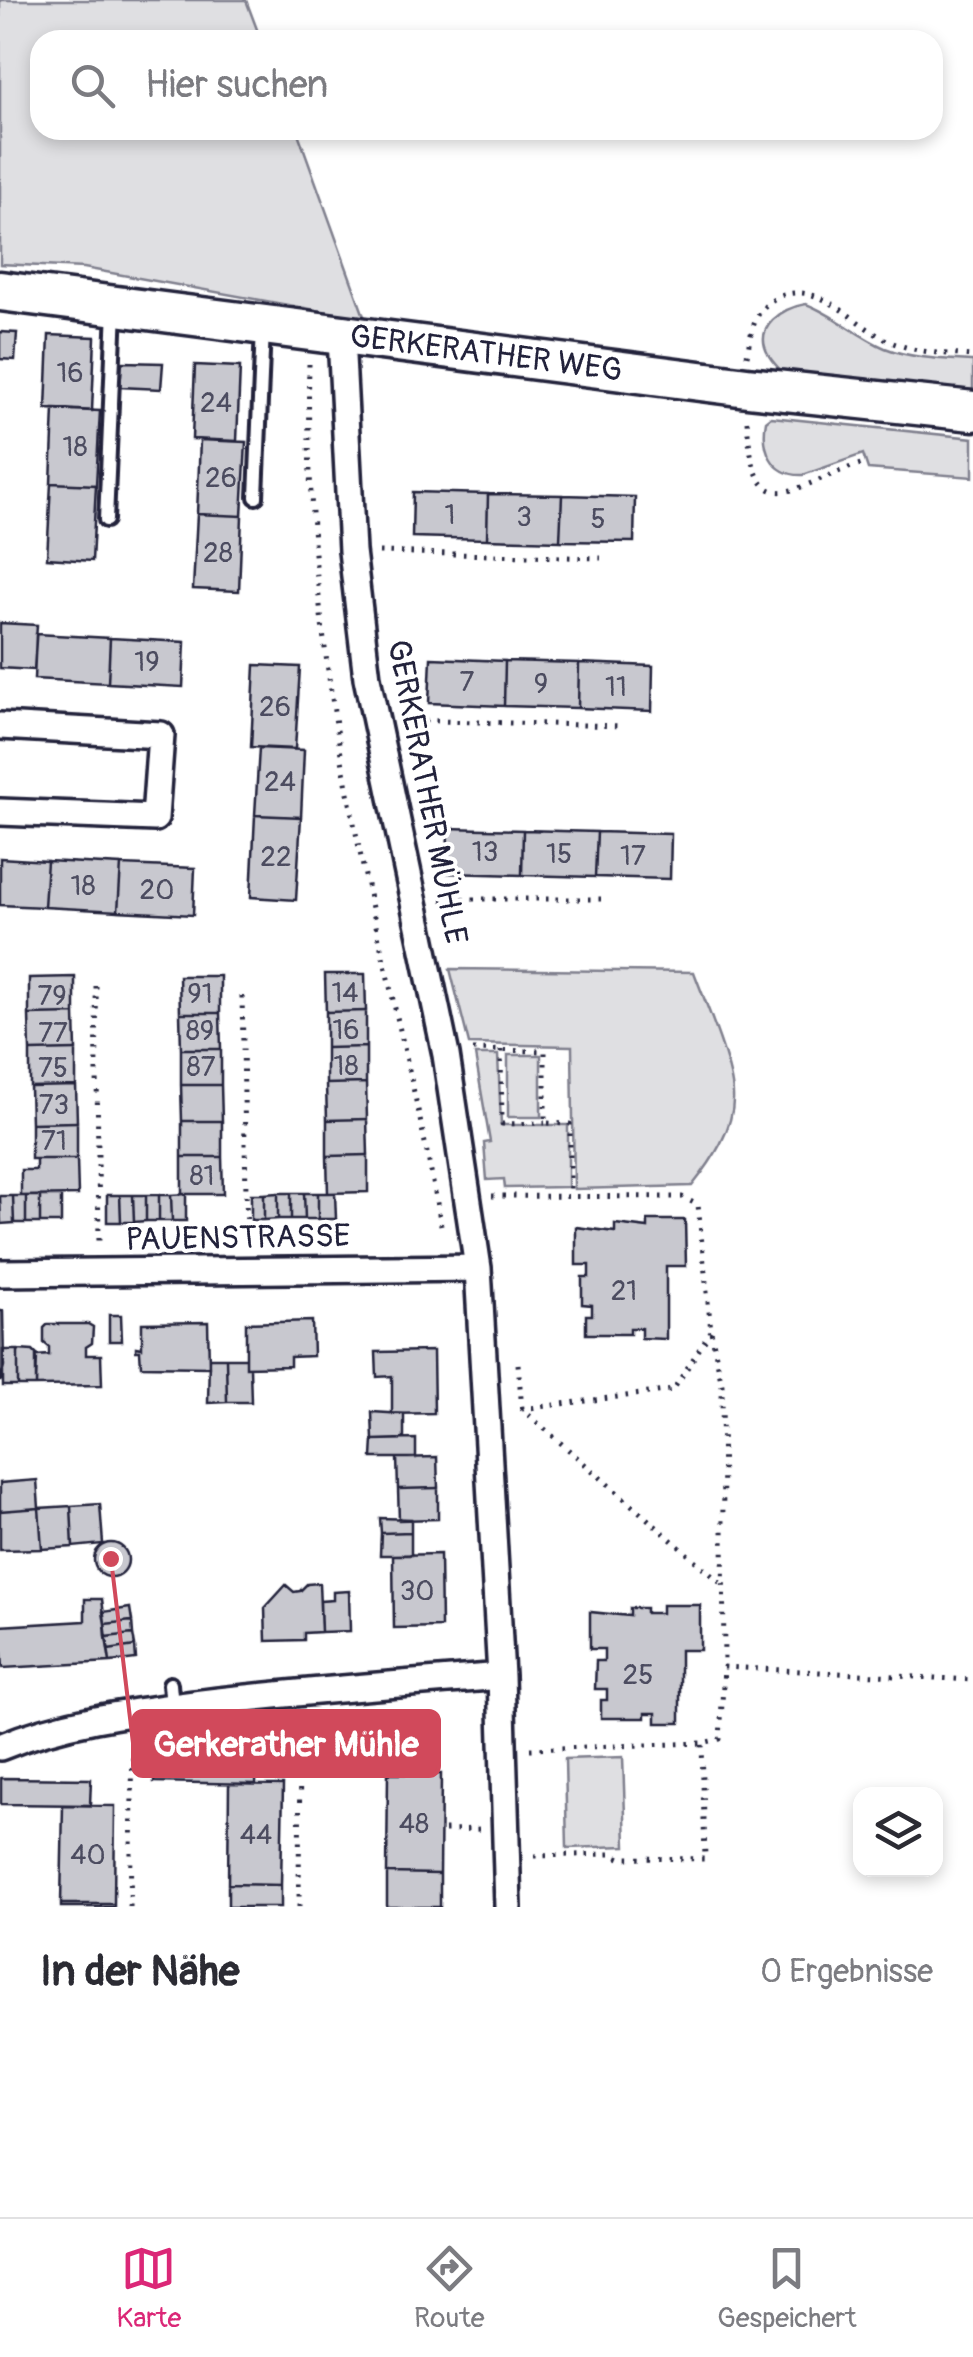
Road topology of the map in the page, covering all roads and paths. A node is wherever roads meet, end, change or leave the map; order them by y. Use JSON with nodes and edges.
{"nodes":[{"id":1,"x":0,"y":291,"type":"edge"},
{"id":2,"x":115,"y":306,"type":"junction"},
{"id":3,"x":264,"y":326,"type":"junction"},
{"id":4,"x":326,"y":334,"type":"junction"},
{"id":5,"x":973,"y":356,"type":"edge"},
{"id":6,"x":747,"y":388,"type":"junction"},
{"id":7,"x":973,"y":411,"type":"edge"},
{"id":8,"x":861,"y":464,"type":"dead end"},
{"id":9,"x":256,"y":497,"type":"dead end"},
{"id":10,"x":106,"y":520,"type":"dead end"},
{"id":11,"x":352,"y":552,"type":"junction"},
{"id":12,"x":601,"y":558,"type":"dead end"},
{"id":13,"x":374,"y":719,"type":"junction"},
{"id":14,"x":0,"y":726,"type":"edge"},
{"id":15,"x":621,"y":726,"type":"dead end"},
{"id":16,"x":0,"y":812,"type":"edge"},
{"id":17,"x":414,"y":898,"type":"junction"},
{"id":18,"x":603,"y":900,"type":"dead end"},
{"id":19,"x":96,"y":986,"type":"dead end"},
{"id":20,"x":242,"y":996,"type":"dead end"},
{"id":21,"x":445,"y":1050,"type":"junction"},
{"id":22,"x":500,"y":1050,"type":"junction"},
{"id":23,"x":545,"y":1124,"type":"junction"},
{"id":24,"x":468,"y":1196,"type":"junction"},
{"id":25,"x":570,"y":1196,"type":"junction"},
{"id":26,"x":444,"y":1268,"type":"junction"},
{"id":27,"x":478,"y":1268,"type":"junction"},
{"id":28,"x":248,"y":1270,"type":"junction"},
{"id":29,"x":100,"y":1272,"type":"junction"},
{"id":30,"x":0,"y":1274,"type":"edge"},
{"id":31,"x":711,"y":1331,"type":"junction"},
{"id":32,"x":518,"y":1364,"type":"dead end"},
{"id":33,"x":522,"y":1410,"type":"junction"},
{"id":34,"x":724,"y":1586,"type":"junction"},
{"id":35,"x":724,"y":1667,"type":"junction"},
{"id":36,"x":500,"y":1676,"type":"junction"},
{"id":37,"x":973,"y":1680,"type":"edge"},
{"id":38,"x":301,"y":1691,"type":"junction"},
{"id":39,"x":133,"y":1712,"type":"junction"},
{"id":40,"x":702,"y":1744,"type":"junction"},
{"id":41,"x":0,"y":1746,"type":"edge"},
{"id":42,"x":503,"y":1750,"type":"junction"},
{"id":43,"x":506,"y":1828,"type":"junction"},
{"id":44,"x":445,"y":1830,"type":"dead end"},
{"id":45,"x":507,"y":1856,"type":"junction"},
{"id":46,"x":130,"y":1907,"type":"edge"},
{"id":47,"x":299,"y":1907,"type":"edge"},
{"id":48,"x":508,"y":1907,"type":"edge"}],
"edges":[{"from":1,"to":2,"type":"street","name":"GERKERATHER WEG"},
{"from":2,"to":3,"type":"street","name":"GERKERATHER WEG"},
{"from":2,"to":10,"type":"lane"},
{"from":3,"to":4,"type":"street","name":"GERKERATHER WEG"},
{"from":3,"to":9,"type":"lane"},
{"from":4,"to":6,"type":"street","name":"GERKERATHER WEG"},
{"from":4,"to":11,"type":"street","name":"GERKERATHER MÜHLE"},
{"from":4,"to":26,"type":"path"},
{"from":5,"to":6,"type":"path"},
{"from":6,"to":7,"type":"street","name":"GERKERATHER WEG"},
{"from":6,"to":8,"type":"path"},
{"from":11,"to":12,"type":"path"},
{"from":11,"to":13,"type":"street","name":"GERKERATHER MÜHLE"},
{"from":13,"to":15,"type":"path"},
{"from":13,"to":17,"type":"street","name":"GERKERATHER MÜHLE"},
{"from":14,"to":16,"type":"street"},
{"from":17,"to":18,"type":"path"},
{"from":17,"to":21,"type":"street","name":"GERKERATHER MÜHLE"},
{"from":19,"to":29,"type":"path"},
{"from":20,"to":28,"type":"path"},
{"from":21,"to":22,"type":"path"},
{"from":21,"to":24,"type":"street","name":"GERKERATHER MÜHLE"},
{"from":22,"to":23,"type":"path"},
{"from":22,"to":23,"type":"path"},
{"from":23,"to":25,"type":"path"},
{"from":24,"to":25,"type":"path"},
{"from":24,"to":27,"type":"street","name":"GERKERATHER MÜHLE"},
{"from":25,"to":31,"type":"path"},
{"from":26,"to":27,"type":"street","name":"PAUENSTRASSE"},
{"from":26,"to":28,"type":"street","name":"PAUENSTRASSE"},
{"from":27,"to":36,"type":"street","name":"GERKERATHER MÜHLE"},
{"from":28,"to":29,"type":"street","name":"PAUENSTRASSE"},
{"from":29,"to":30,"type":"street","name":"PAUENSTRASSE"},
{"from":31,"to":33,"type":"path"},
{"from":31,"to":34,"type":"path"},
{"from":32,"to":33,"type":"path"},
{"from":33,"to":34,"type":"path"},
{"from":34,"to":35,"type":"path"},
{"from":35,"to":37,"type":"path"},
{"from":35,"to":40,"type":"path"},
{"from":36,"to":38,"type":"street"},
{"from":36,"to":42,"type":"street","name":"GERKERATHER MÜHLE"},
{"from":38,"to":39,"type":"street"},
{"from":38,"to":47,"type":"path"},
{"from":39,"to":41,"type":"street"},
{"from":39,"to":46,"type":"path"},
{"from":40,"to":42,"type":"path"},
{"from":40,"to":45,"type":"path"},
{"from":42,"to":43,"type":"street","name":"GERKERATHER MÜHLE"},
{"from":43,"to":44,"type":"path"},
{"from":43,"to":45,"type":"street","name":"GERKERATHER MÜHLE"},
{"from":45,"to":48,"type":"street","name":"GERKERATHER MÜHLE"}]}
